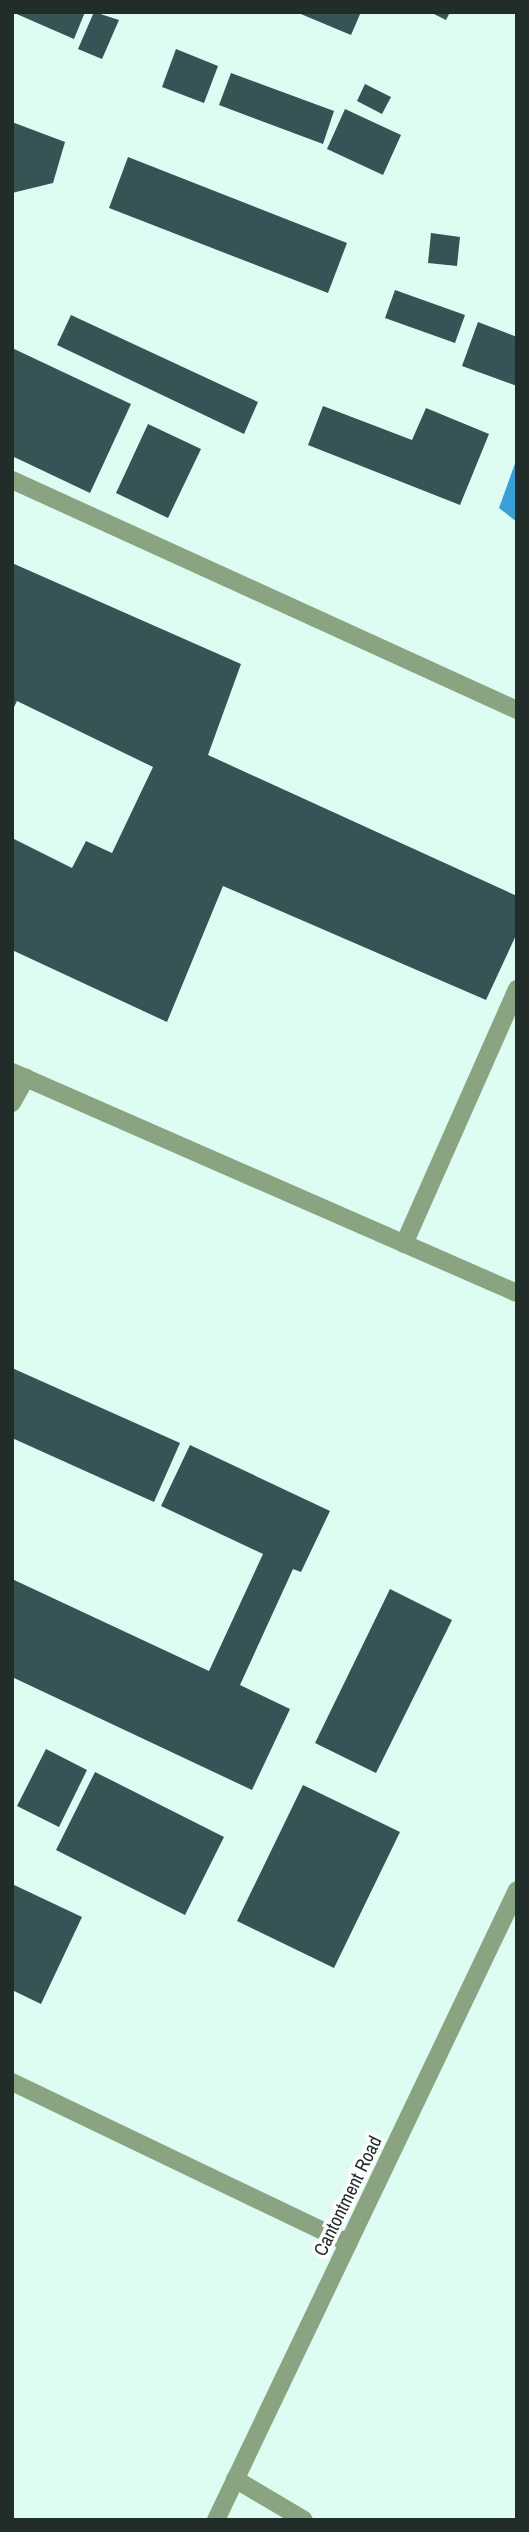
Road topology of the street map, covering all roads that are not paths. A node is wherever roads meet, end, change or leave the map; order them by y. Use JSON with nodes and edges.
{"nodes":[{"id":1,"x":12,"y":480,"type":"edge"},
{"id":2,"x":517,"y":710,"type":"edge"},
{"id":3,"x":517,"y":989,"type":"edge"},
{"id":4,"x":19,"y":1075,"type":"edge"},
{"id":5,"x":12,"y":1103,"type":"edge"},
{"id":6,"x":404,"y":1244,"type":"junction"},
{"id":7,"x":517,"y":1293,"type":"edge"},
{"id":8,"x":517,"y":1890,"type":"edge"},
{"id":9,"x":12,"y":2082,"type":"edge"},
{"id":10,"x":348,"y":2243,"type":"junction"},
{"id":11,"x":235,"y":2479,"type":"junction"},
{"id":12,"x":216,"y":2520,"type":"edge"},
{"id":13,"x":304,"y":2520,"type":"edge"}],
"edges":[{"from":1,"to":2,"type":"street"},
{"from":3,"to":6,"type":"street"},
{"from":4,"to":5,"type":"street"},
{"from":4,"to":6,"type":"street"},
{"from":6,"to":7,"type":"street"},
{"from":8,"to":10,"type":"street","name":"Cantontment Road"},
{"from":9,"to":10,"type":"street"},
{"from":10,"to":11,"type":"street","name":"Cantontment Road"},
{"from":11,"to":12,"type":"street","name":"Cantontment Road"},
{"from":11,"to":13,"type":"street"}]}
